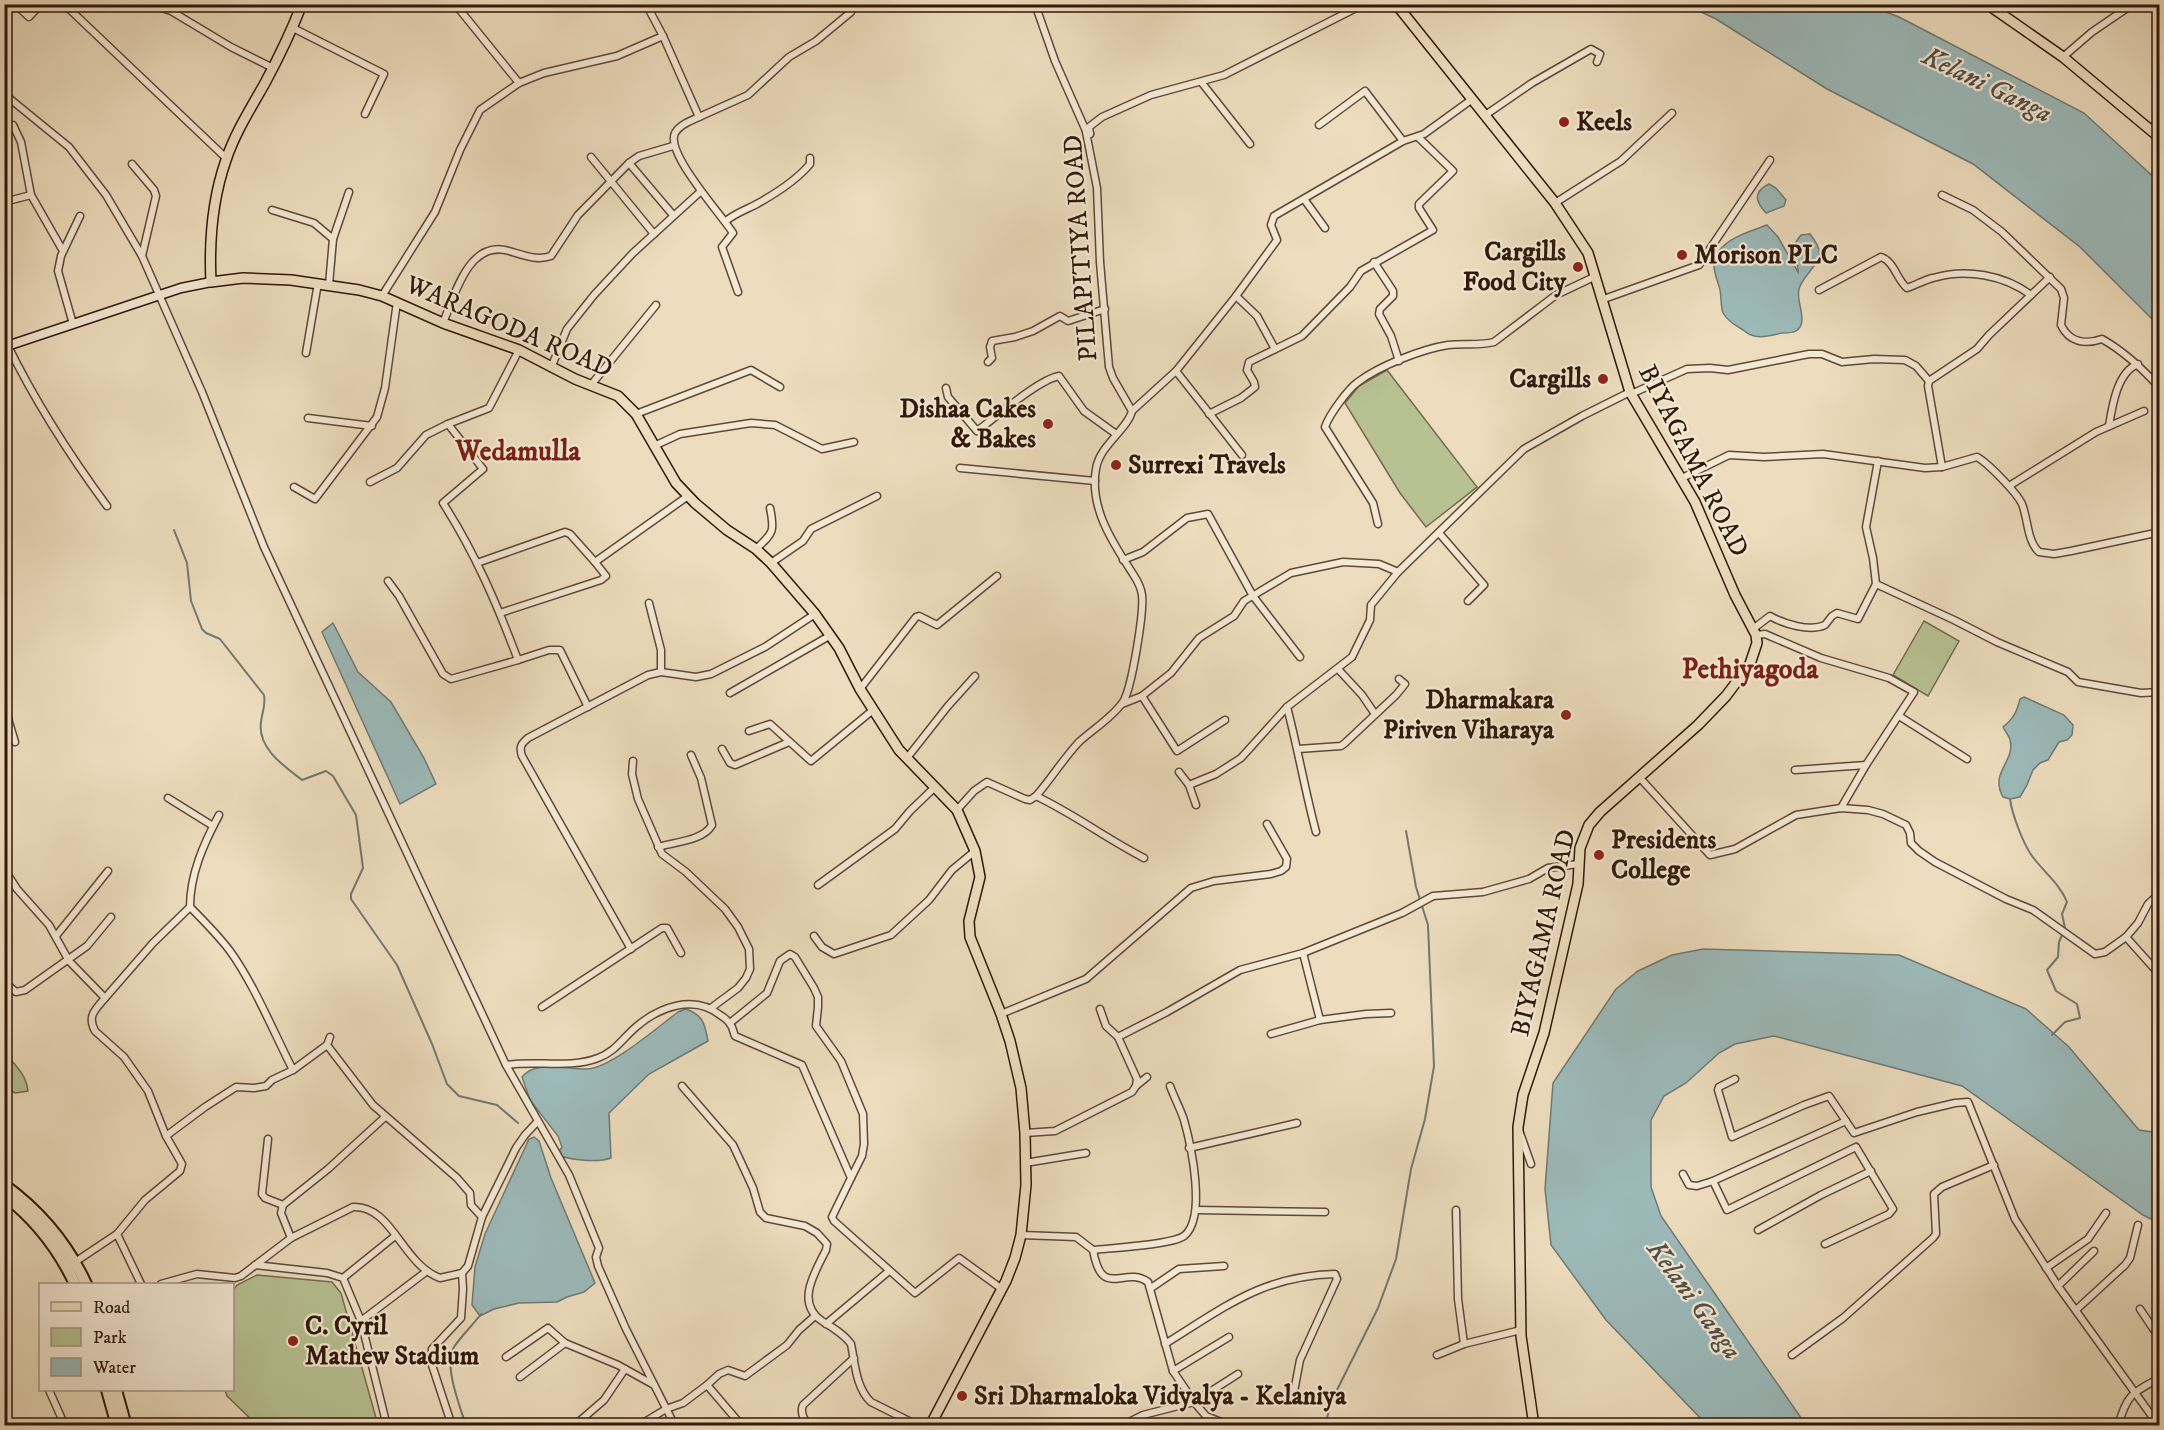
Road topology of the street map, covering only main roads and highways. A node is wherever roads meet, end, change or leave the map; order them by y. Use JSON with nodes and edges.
{"nodes":[{"id":1,"x":302,"y":4,"type":"edge"},
{"id":2,"x":1396,"y":4,"type":"edge"},
{"id":3,"x":1987,"y":4,"type":"edge"},
{"id":4,"x":2160,"y":138,"type":"edge"},
{"id":5,"x":4,"y":1185,"type":"edge"},
{"id":6,"x":4,"y":1195,"type":"edge"},
{"id":7,"x":71,"y":1265,"type":"junction"},
{"id":8,"x":75,"y":1283,"type":"edge"},
{"id":9,"x":85,"y":1283,"type":"edge"},
{"id":10,"x":108,"y":1391,"type":"edge"},
{"id":11,"x":117,"y":1391,"type":"edge"},
{"id":12,"x":117,"y":1425,"type":"edge"},
{"id":13,"x":126,"y":1425,"type":"edge"},
{"id":14,"x":930,"y":1425,"type":"edge"},
{"id":15,"x":1534,"y":1425,"type":"edge"}],
"edges":[{"from":1,"to":14,"type":"main road","name":"WARAGODA ROAD"},
{"from":2,"to":15,"type":"main road","name":"BIYAGAMA ROAD"},
{"from":3,"to":4,"type":"main road"},
{"from":5,"to":7,"type":"highway"},
{"from":6,"to":7,"type":"highway"},
{"from":7,"to":8,"type":"highway"},
{"from":7,"to":9,"type":"highway"},
{"from":10,"to":12,"type":"highway"},
{"from":11,"to":13,"type":"highway"}]}
